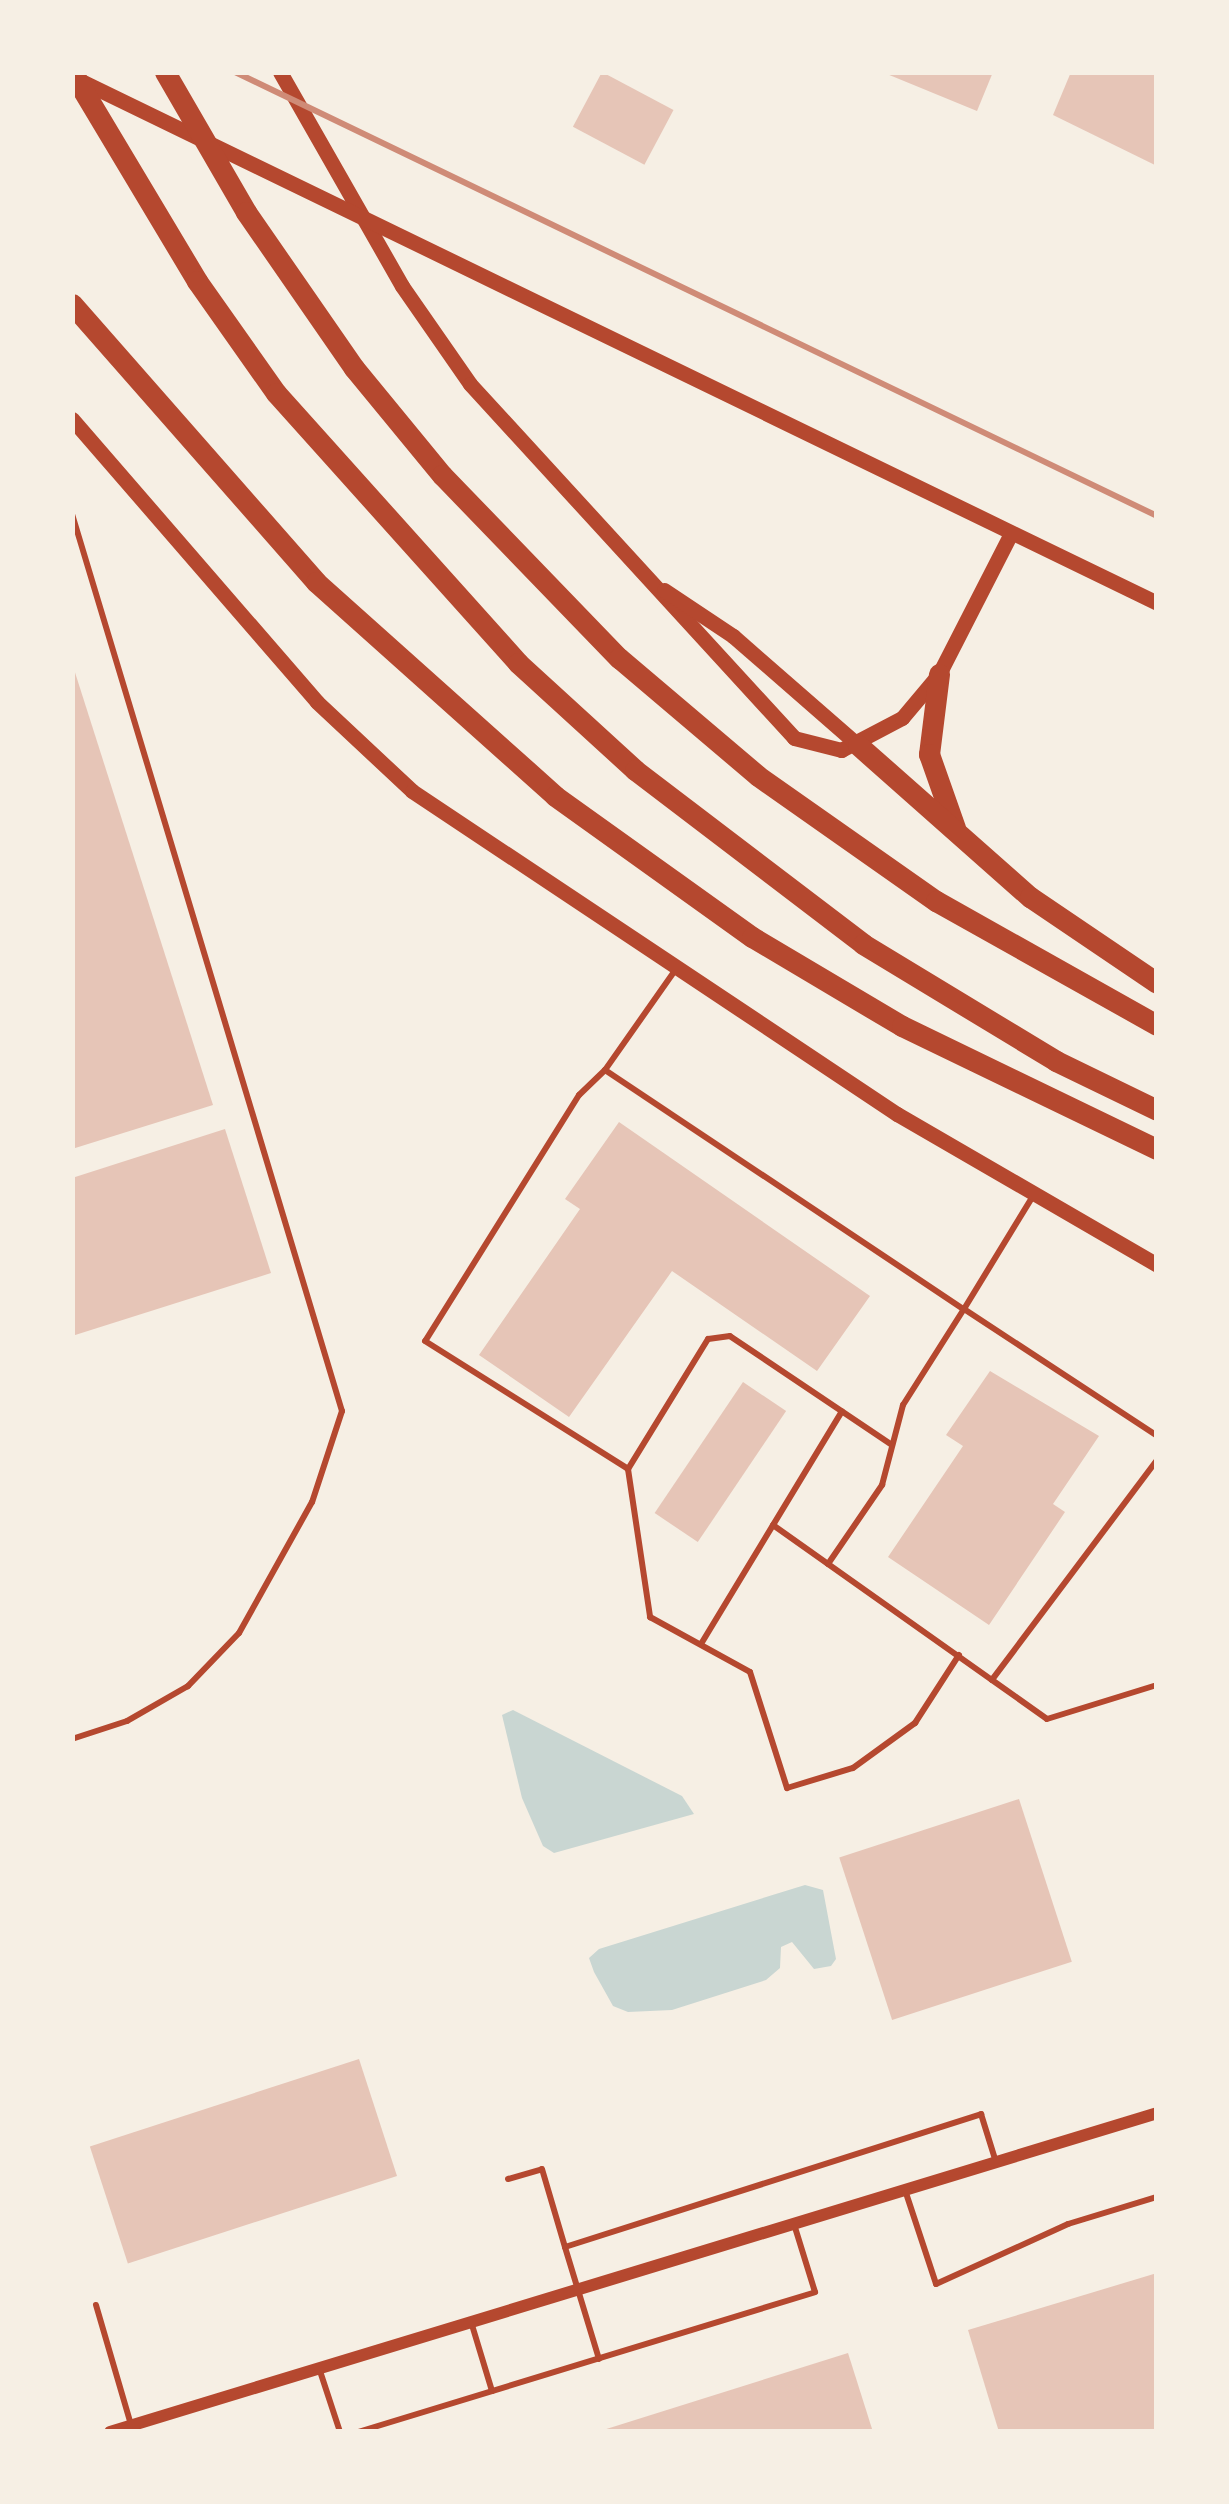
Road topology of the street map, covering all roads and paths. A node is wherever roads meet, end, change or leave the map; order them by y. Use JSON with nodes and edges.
{"nodes":[{"id":1,"x":165,"y":72,"type":"edge"},
{"id":2,"x":280,"y":72,"type":"edge"},
{"id":3,"x":72,"y":74,"type":"edge"},
{"id":4,"x":72,"y":304,"type":"edge"},
{"id":5,"x":72,"y":419,"type":"edge"},
{"id":6,"x":72,"y":514,"type":"edge"},
{"id":7,"x":1011,"y":533,"type":"junction"},
{"id":8,"x":660,"y":588,"type":"junction"},
{"id":9,"x":1157,"y":603,"type":"edge"},
{"id":10,"x":939,"y":674,"type":"junction"},
{"id":11,"x":858,"y":745,"type":"junction"},
{"id":12,"x":961,"y":839,"type":"junction"},
{"id":13,"x":676,"y":969,"type":"junction"},
{"id":14,"x":1157,"y":983,"type":"edge"},
{"id":15,"x":1157,"y":1024,"type":"edge"},
{"id":16,"x":605,"y":1070,"type":"junction"},
{"id":17,"x":1157,"y":1110,"type":"edge"},
{"id":18,"x":1157,"y":1149,"type":"edge"},
{"id":19,"x":1034,"y":1193,"type":"junction"},
{"id":20,"x":1157,"y":1265,"type":"edge"},
{"id":21,"x":964,"y":1310,"type":"junction"},
{"id":22,"x":842,"y":1411,"type":"junction"},
{"id":23,"x":1157,"y":1436,"type":"edge"},
{"id":24,"x":892,"y":1445,"type":"junction"},
{"id":25,"x":1157,"y":1460,"type":"edge"},
{"id":26,"x":628,"y":1469,"type":"junction"},
{"id":27,"x":773,"y":1526,"type":"junction"},
{"id":28,"x":828,"y":1564,"type":"junction"},
{"id":29,"x":700,"y":1645,"type":"junction"},
{"id":30,"x":959,"y":1655,"type":"junction"},
{"id":31,"x":992,"y":1679,"type":"junction"},
{"id":32,"x":1157,"y":1685,"type":"edge"},
{"id":33,"x":72,"y":1739,"type":"edge"},
{"id":34,"x":1156,"y":2117,"type":"edge"},
{"id":35,"x":995,"y":2162,"type":"junction"},
{"id":36,"x":508,"y":2179,"type":"dead end"},
{"id":37,"x":905,"y":2190,"type":"junction"},
{"id":38,"x":1157,"y":2197,"type":"edge"},
{"id":39,"x":794,"y":2224,"type":"junction"},
{"id":40,"x":566,"y":2247,"type":"junction"},
{"id":41,"x":579,"y":2289,"type":"junction"},
{"id":42,"x":96,"y":2305,"type":"dead end"},
{"id":43,"x":471,"y":2322,"type":"junction"},
{"id":44,"x":599,"y":2359,"type":"junction"},
{"id":45,"x":319,"y":2368,"type":"junction"},
{"id":46,"x":492,"y":2391,"type":"junction"},
{"id":47,"x":131,"y":2426,"type":"junction"},
{"id":48,"x":110,"y":2432,"type":"edge"},
{"id":49,"x":340,"y":2432,"type":"edge"},
{"id":50,"x":358,"y":2432,"type":"edge"}],
"edges":[{"from":1,"to":15,"type":"highway"},
{"from":2,"to":8,"type":"street"},
{"from":3,"to":7,"type":"street"},
{"from":3,"to":17,"type":"highway"},
{"from":4,"to":18,"type":"highway"},
{"from":5,"to":13,"type":"street"},
{"from":6,"to":33,"type":"lane"},
{"from":7,"to":9,"type":"street"},
{"from":7,"to":10,"type":"street"},
{"from":8,"to":11,"type":"street"},
{"from":8,"to":11,"type":"street"},
{"from":10,"to":11,"type":"street"},
{"from":10,"to":12,"type":"highway"},
{"from":11,"to":12,"type":"highway"},
{"from":12,"to":14,"type":"highway"},
{"from":13,"to":16,"type":"lane"},
{"from":13,"to":19,"type":"street"},
{"from":16,"to":21,"type":"lane"},
{"from":16,"to":26,"type":"lane"},
{"from":19,"to":20,"type":"street"},
{"from":19,"to":21,"type":"lane"},
{"from":21,"to":23,"type":"lane"},
{"from":21,"to":24,"type":"lane"},
{"from":22,"to":24,"type":"lane"},
{"from":22,"to":26,"type":"lane"},
{"from":22,"to":27,"type":"lane"},
{"from":24,"to":28,"type":"lane"},
{"from":25,"to":31,"type":"lane"},
{"from":26,"to":29,"type":"lane"},
{"from":27,"to":28,"type":"lane"},
{"from":27,"to":29,"type":"lane"},
{"from":28,"to":30,"type":"lane"},
{"from":29,"to":30,"type":"lane"},
{"from":30,"to":31,"type":"lane"},
{"from":31,"to":32,"type":"lane"},
{"from":34,"to":35,"type":"street"},
{"from":35,"to":37,"type":"street"},
{"from":35,"to":40,"type":"lane"},
{"from":36,"to":40,"type":"lane"},
{"from":37,"to":38,"type":"lane"},
{"from":37,"to":39,"type":"street"},
{"from":39,"to":41,"type":"street"},
{"from":39,"to":44,"type":"lane"},
{"from":40,"to":41,"type":"lane"},
{"from":41,"to":43,"type":"street"},
{"from":41,"to":44,"type":"lane"},
{"from":42,"to":47,"type":"lane"},
{"from":43,"to":45,"type":"street"},
{"from":43,"to":46,"type":"lane"},
{"from":44,"to":46,"type":"lane"},
{"from":45,"to":47,"type":"street"},
{"from":45,"to":49,"type":"lane"},
{"from":46,"to":50,"type":"lane"},
{"from":47,"to":48,"type":"street"}]}
